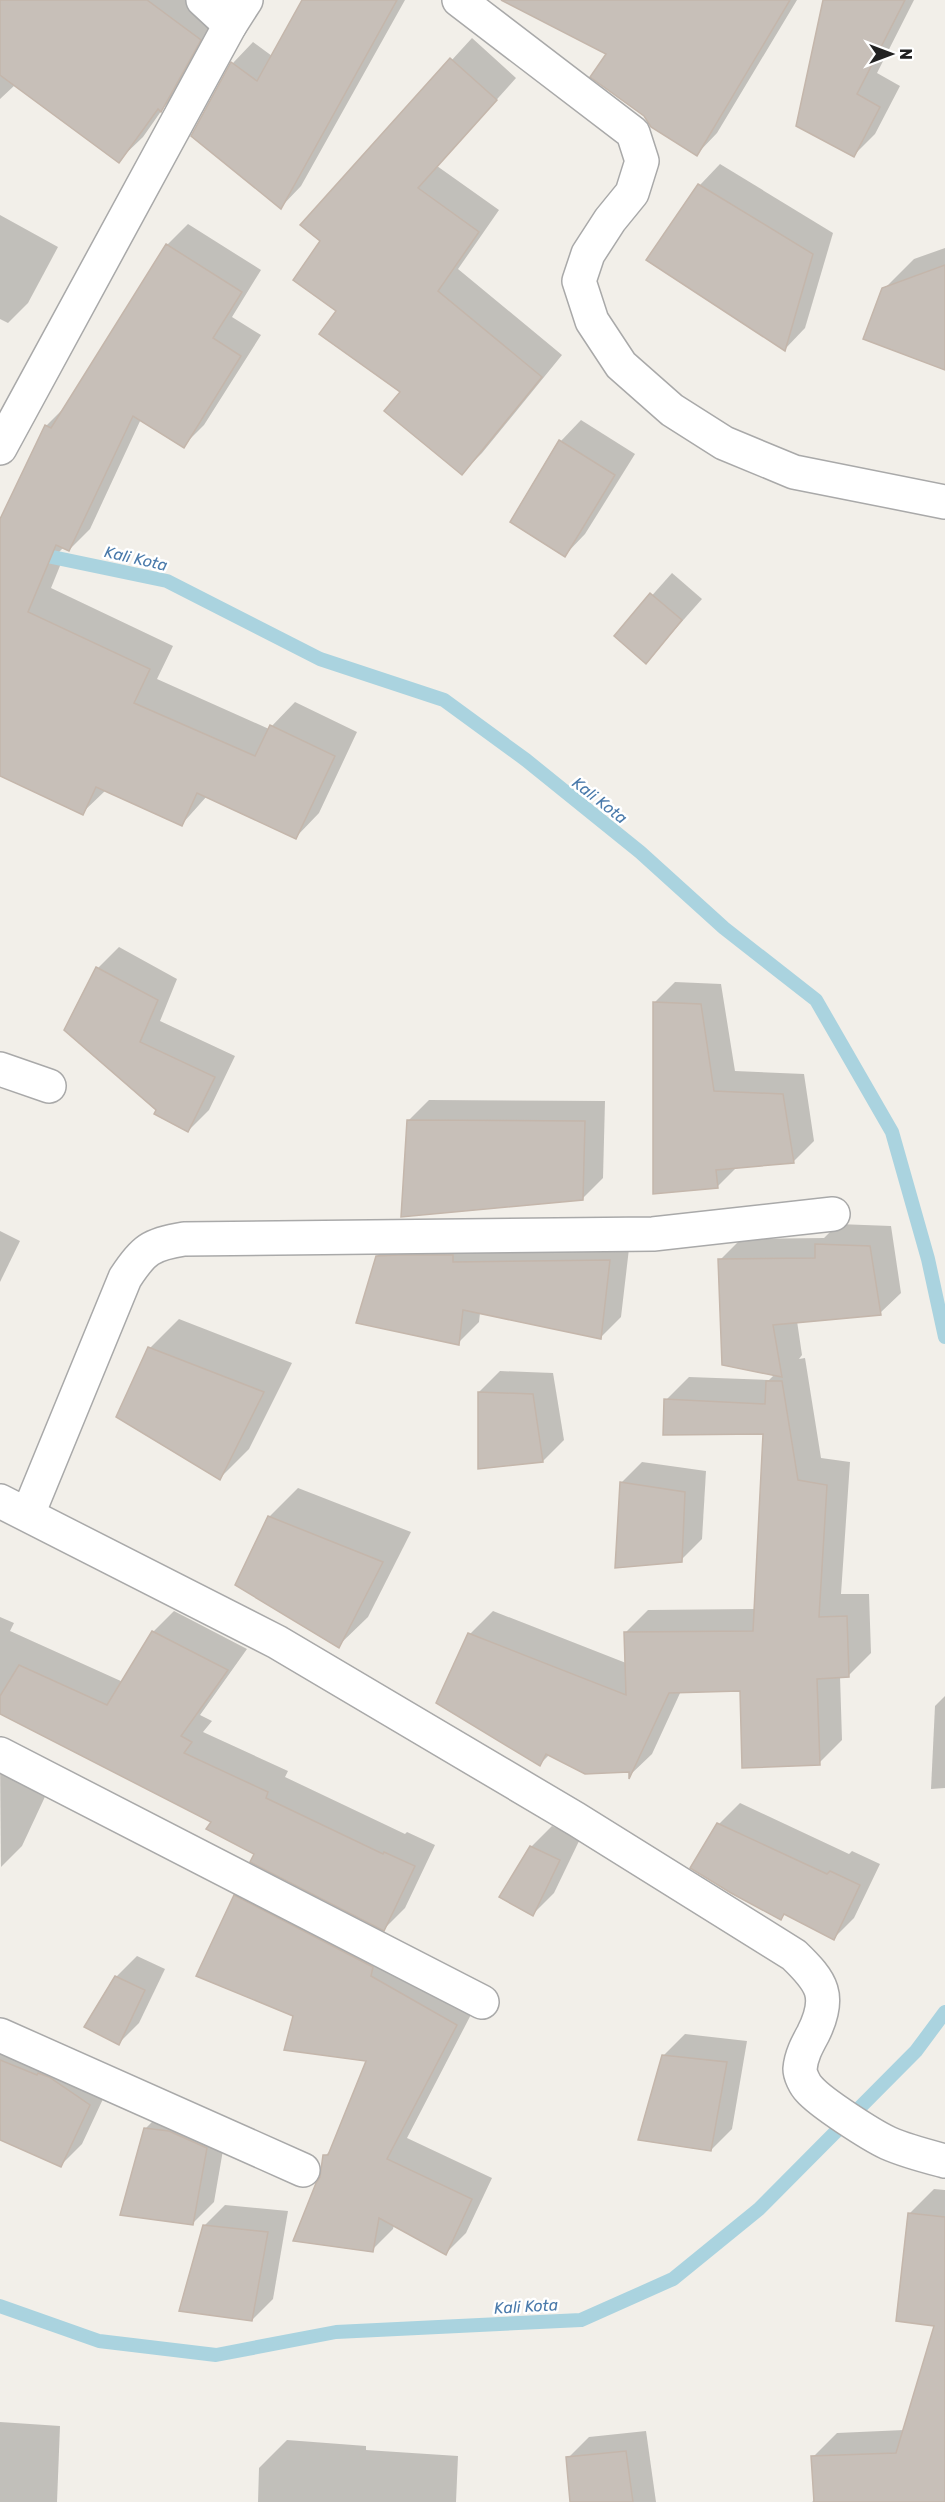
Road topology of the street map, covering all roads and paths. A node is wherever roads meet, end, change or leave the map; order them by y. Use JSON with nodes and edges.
{"nodes":[{"id":1,"x":203,"y":0,"type":"edge"},
{"id":2,"x":459,"y":0,"type":"edge"},
{"id":3,"x":238,"y":12,"type":"edge"},
{"id":4,"x":0,"y":448,"type":"edge"},
{"id":5,"x":945,"y":502,"type":"edge"},
{"id":6,"x":0,"y":1069,"type":"edge"},
{"id":7,"x":49,"y":1086,"type":"dead end"},
{"id":8,"x":833,"y":1214,"type":"dead end"},
{"id":9,"x":14,"y":1508,"type":"edge"},
{"id":10,"x":0,"y":1754,"type":"edge"},
{"id":11,"x":482,"y":2002,"type":"dead end"},
{"id":12,"x":0,"y":2035,"type":"edge"},
{"id":13,"x":945,"y":2161,"type":"edge"},
{"id":14,"x":303,"y":2170,"type":"dead end"}],
"edges":[{"from":1,"to":3,"type":"street"},
{"from":2,"to":5,"type":"street"},
{"from":3,"to":4,"type":"street"},
{"from":6,"to":7,"type":"street"},
{"from":8,"to":9,"type":"street"},
{"from":9,"to":13,"type":"street"},
{"from":10,"to":11,"type":"street"},
{"from":12,"to":14,"type":"street"}]}
